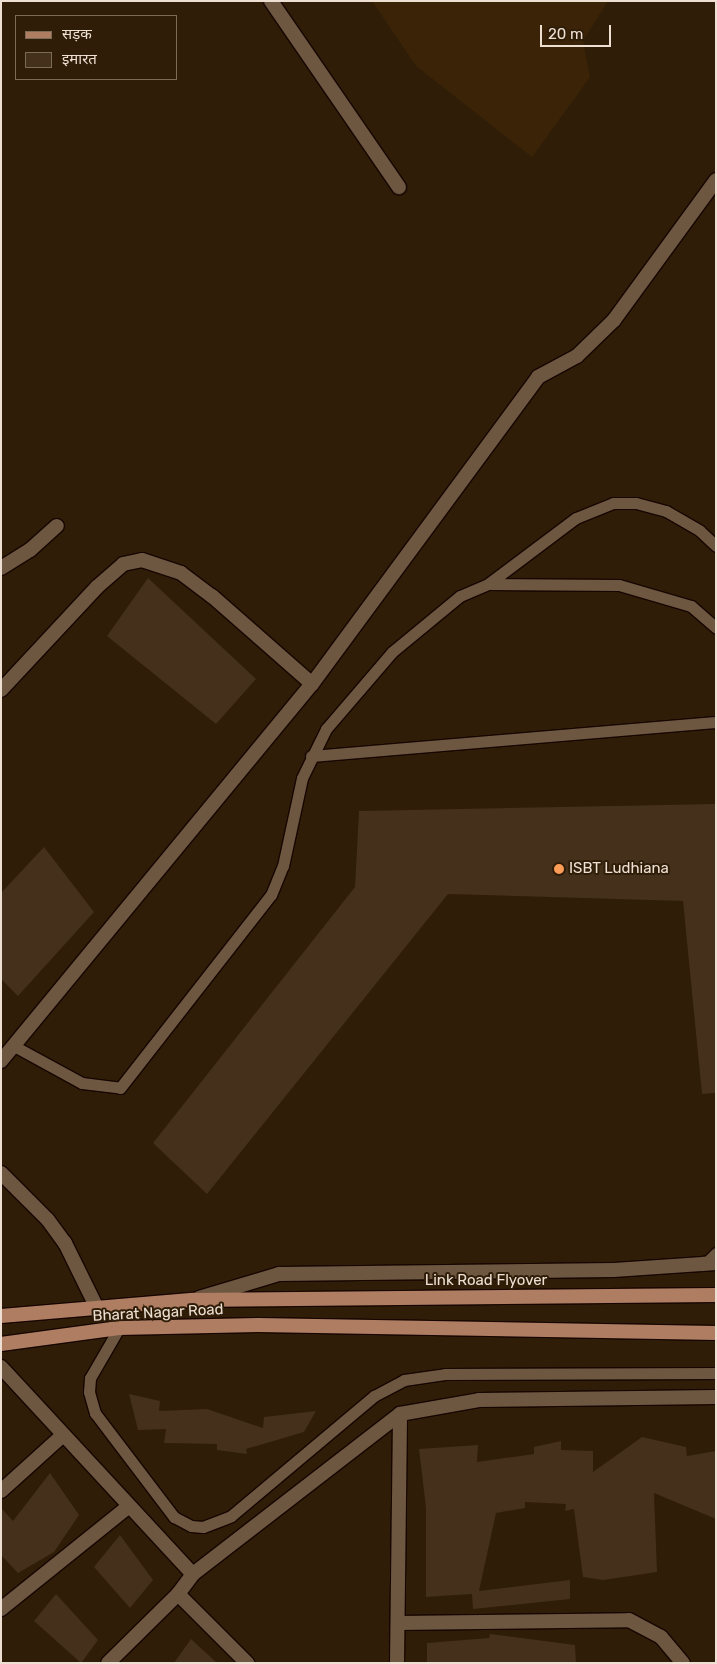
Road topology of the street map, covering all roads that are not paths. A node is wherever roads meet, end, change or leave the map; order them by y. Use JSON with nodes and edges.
{"nodes":[{"id":1,"x":271,"y":1,"type":"edge"},
{"id":2,"x":716,"y":180,"type":"edge"},
{"id":3,"x":399,"y":187,"type":"dead end"},
{"id":4,"x":57,"y":526,"type":"dead end"},
{"id":5,"x":716,"y":546,"type":"edge"},
{"id":6,"x":1,"y":568,"type":"edge"},
{"id":7,"x":488,"y":584,"type":"junction"},
{"id":8,"x":716,"y":628,"type":"edge"},
{"id":9,"x":312,"y":684,"type":"junction"},
{"id":10,"x":1,"y":690,"type":"edge"},
{"id":11,"x":716,"y":722,"type":"edge"},
{"id":12,"x":311,"y":756,"type":"junction"},
{"id":13,"x":14,"y":1046,"type":"junction"},
{"id":14,"x":1,"y":1061,"type":"edge"},
{"id":15,"x":1,"y":1173,"type":"edge"},
{"id":16,"x":713,"y":1260,"type":"edge"},
{"id":17,"x":716,"y":1295,"type":"edge"},
{"id":18,"x":257,"y":1299,"type":"joint"},
{"id":19,"x":193,"y":1300,"type":"junction"},
{"id":20,"x":98,"y":1308,"type":"junction"},
{"id":21,"x":1,"y":1316,"type":"edge"},
{"id":22,"x":120,"y":1328,"type":"junction"},
{"id":23,"x":716,"y":1332,"type":"edge"},
{"id":24,"x":1,"y":1344,"type":"edge"},
{"id":25,"x":1,"y":1367,"type":"edge"},
{"id":26,"x":716,"y":1372,"type":"edge"},
{"id":27,"x":716,"y":1397,"type":"edge"},
{"id":28,"x":400,"y":1414,"type":"junction"},
{"id":29,"x":63,"y":1435,"type":"junction"},
{"id":30,"x":1,"y":1491,"type":"edge"},
{"id":31,"x":129,"y":1506,"type":"junction"},
{"id":32,"x":193,"y":1574,"type":"junction"},
{"id":33,"x":178,"y":1594,"type":"junction"},
{"id":34,"x":1,"y":1609,"type":"edge"},
{"id":35,"x":398,"y":1623,"type":"junction"},
{"id":36,"x":108,"y":1663,"type":"edge"},
{"id":37,"x":247,"y":1663,"type":"edge"},
{"id":38,"x":396,"y":1663,"type":"edge"},
{"id":39,"x":683,"y":1663,"type":"edge"}],
"edges":[{"from":1,"to":3,"type":"street"},
{"from":2,"to":9,"type":"street"},
{"from":4,"to":6,"type":"street"},
{"from":5,"to":7,"type":"lane"},
{"from":7,"to":8,"type":"lane"},
{"from":7,"to":12,"type":"lane"},
{"from":9,"to":10,"type":"street"},
{"from":9,"to":13,"type":"street"},
{"from":11,"to":12,"type":"lane"},
{"from":12,"to":13,"type":"lane"},
{"from":13,"to":14,"type":"street"},
{"from":15,"to":20,"type":"street"},
{"from":16,"to":19,"type":"street"},
{"from":17,"to":18,"type":"main road","name":"Link Road Flyover"},
{"from":18,"to":19,"type":"main road","name":"Bharat Nagar Road"},
{"from":19,"to":20,"type":"main road","name":"Bharat Nagar Road"},
{"from":20,"to":21,"type":"main road","name":"Bharat Nagar Road"},
{"from":22,"to":23,"type":"main road","name":"Bharat Nagar Road"},
{"from":22,"to":24,"type":"main road","name":"Bharat Nagar Road"},
{"from":22,"to":26,"type":"lane"},
{"from":25,"to":29,"type":"street"},
{"from":27,"to":28,"type":"street"},
{"from":28,"to":32,"type":"street"},
{"from":28,"to":35,"type":"street"},
{"from":29,"to":30,"type":"street"},
{"from":29,"to":31,"type":"street"},
{"from":31,"to":32,"type":"street"},
{"from":31,"to":34,"type":"street"},
{"from":32,"to":33,"type":"street"},
{"from":33,"to":36,"type":"street"},
{"from":33,"to":37,"type":"street"},
{"from":35,"to":38,"type":"street"},
{"from":35,"to":39,"type":"street"}]}
